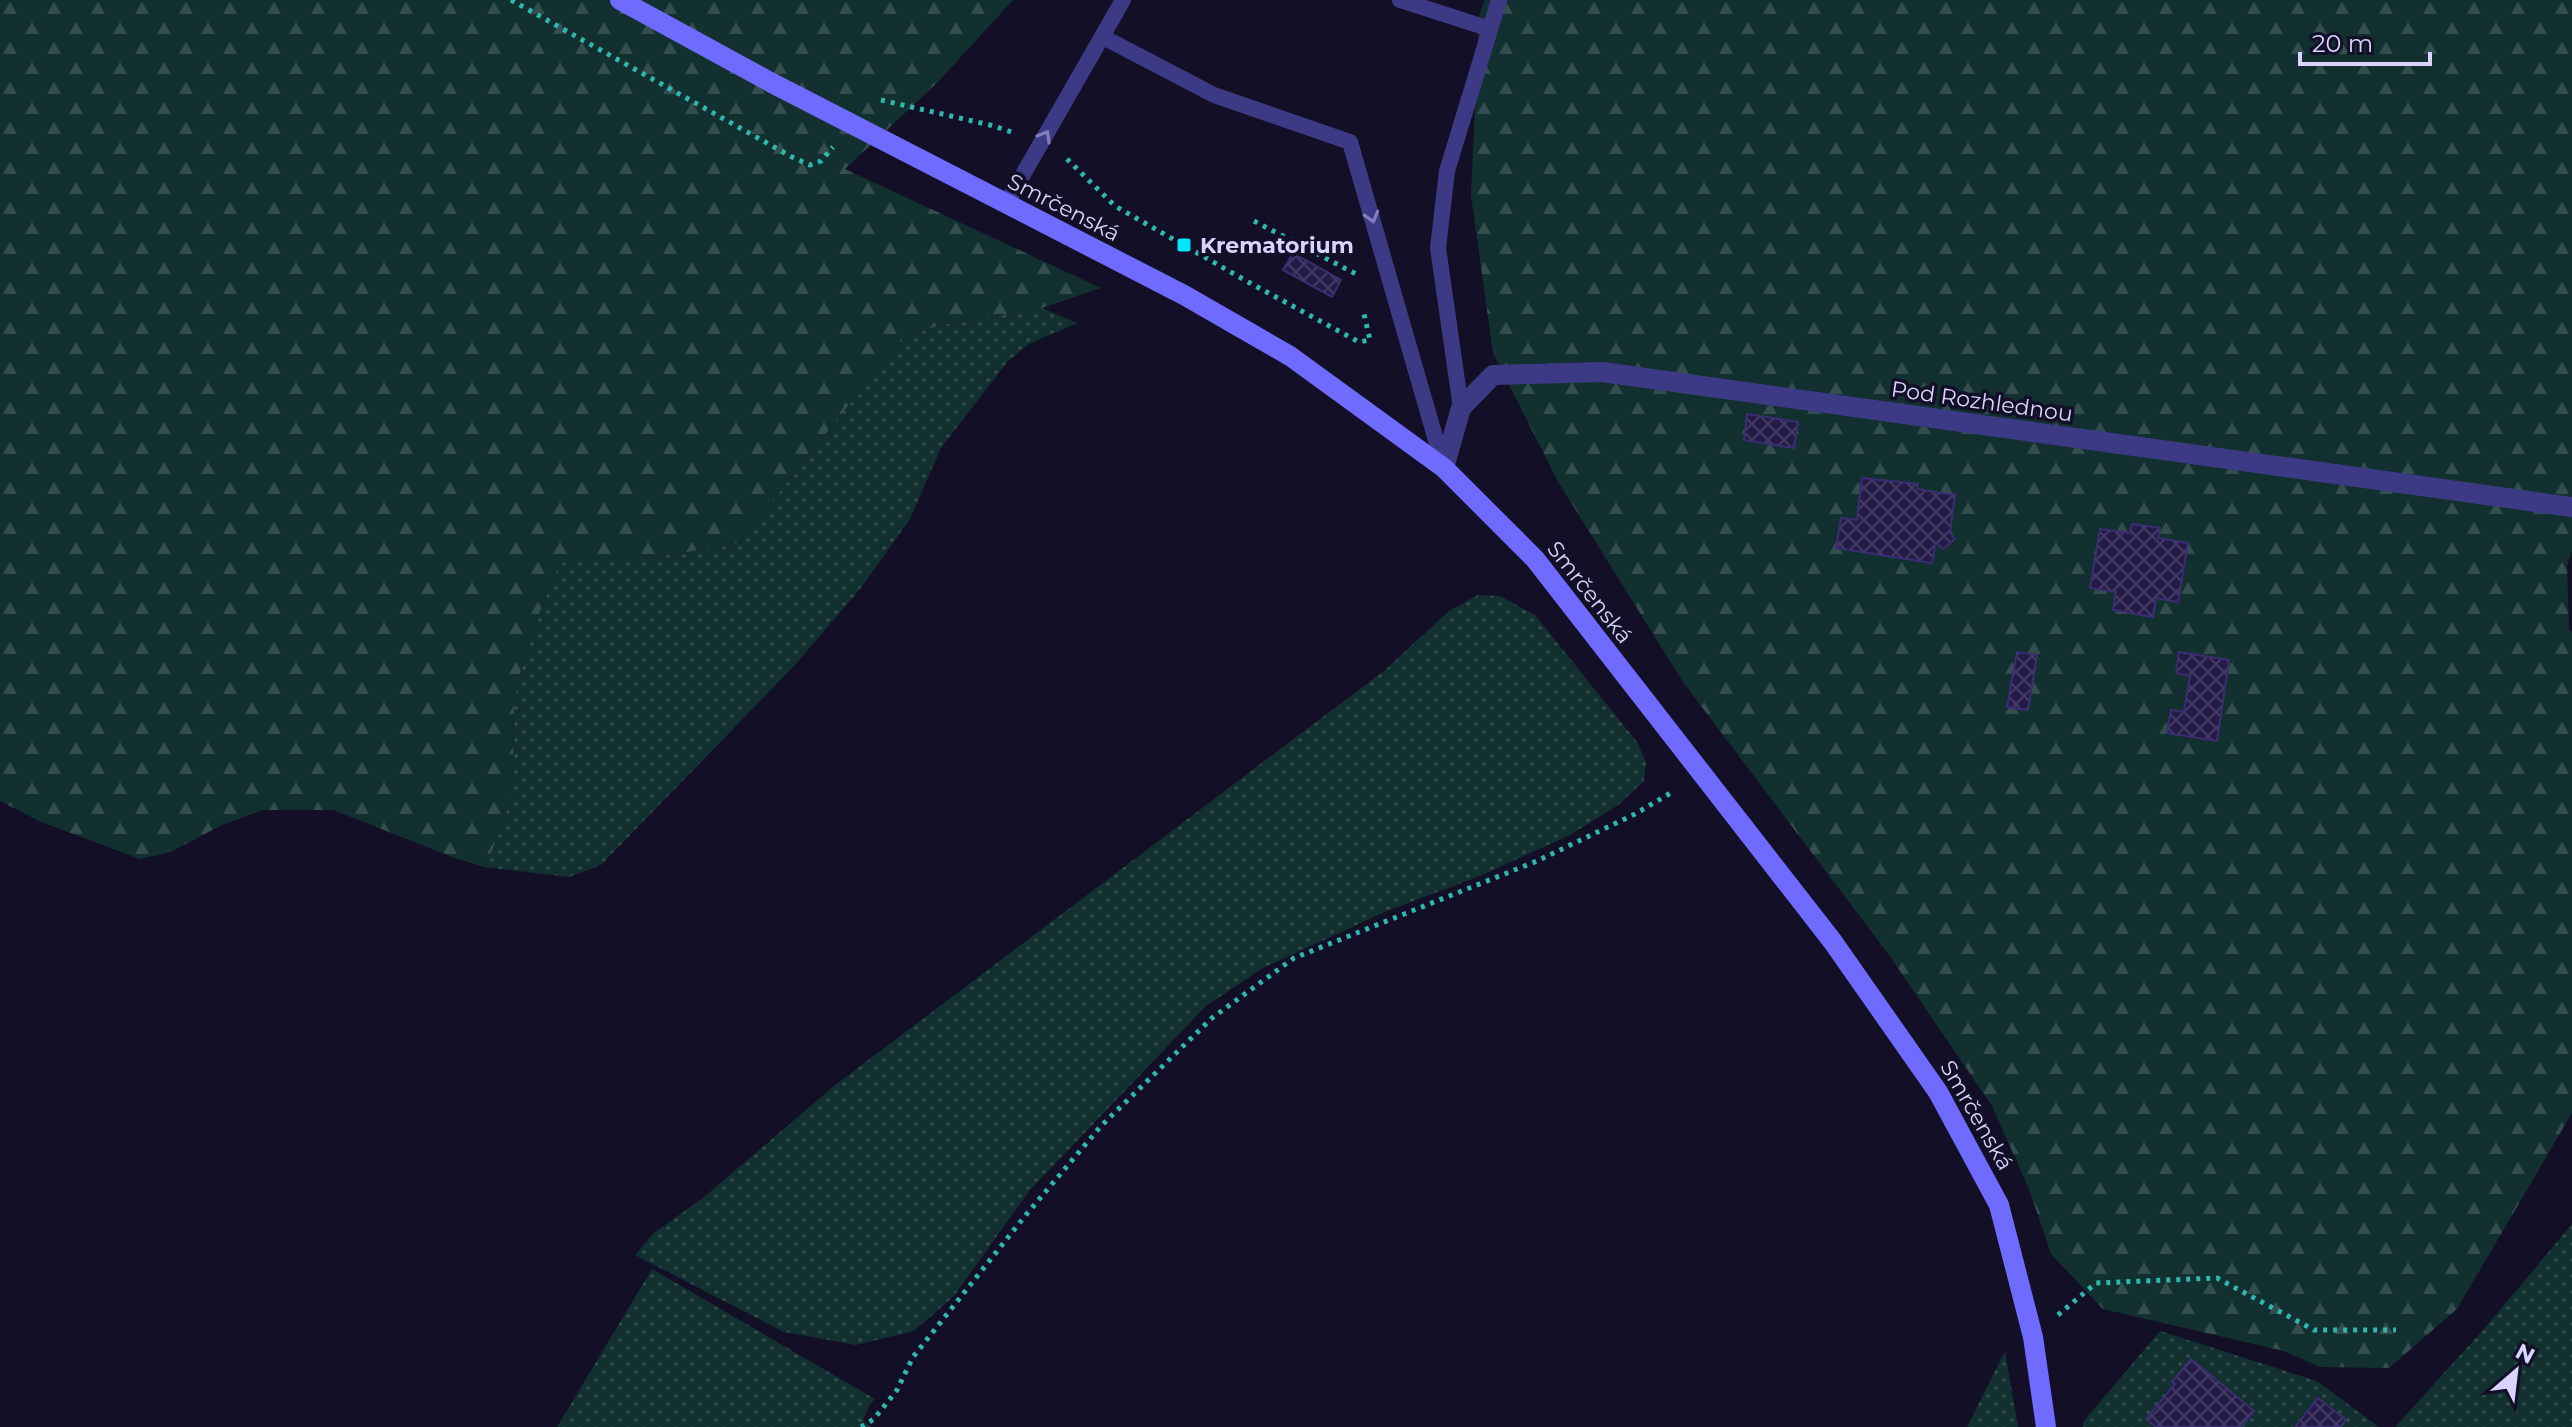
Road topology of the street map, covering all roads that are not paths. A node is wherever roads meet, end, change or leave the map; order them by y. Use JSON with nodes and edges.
{"nodes":[{"id":1,"x":620,"y":0,"type":"edge"},
{"id":2,"x":1123,"y":0,"type":"edge"},
{"id":3,"x":1400,"y":0,"type":"edge"},
{"id":4,"x":1499,"y":0,"type":"edge"},
{"id":5,"x":1490,"y":29,"type":"junction"},
{"id":6,"x":1103,"y":37,"type":"junction"},
{"id":7,"x":1006,"y":204,"type":"junction"},
{"id":8,"x":1461,"y":408,"type":"junction"},
{"id":9,"x":1444,"y":468,"type":"junction"},
{"id":10,"x":2572,"y":507,"type":"edge"},
{"id":11,"x":2046,"y":1427,"type":"edge"}],
"edges":[{"from":1,"to":7,"type":"street","name":"Smrčenská"},
{"from":2,"to":6,"type":"lane"},
{"from":3,"to":5,"type":"lane"},
{"from":4,"to":5,"type":"lane"},
{"from":5,"to":8,"type":"lane"},
{"from":7,"to":6,"type":"lane","one_way":true},
{"from":6,"to":9,"type":"lane","one_way":true},
{"from":7,"to":9,"type":"street","name":"Smrčenská"},
{"from":8,"to":9,"type":"street","name":"Pod Rozhlednou"},
{"from":8,"to":10,"type":"street","name":"Pod Rozhlednou"},
{"from":9,"to":11,"type":"street","name":"Smrčenská"}]}
